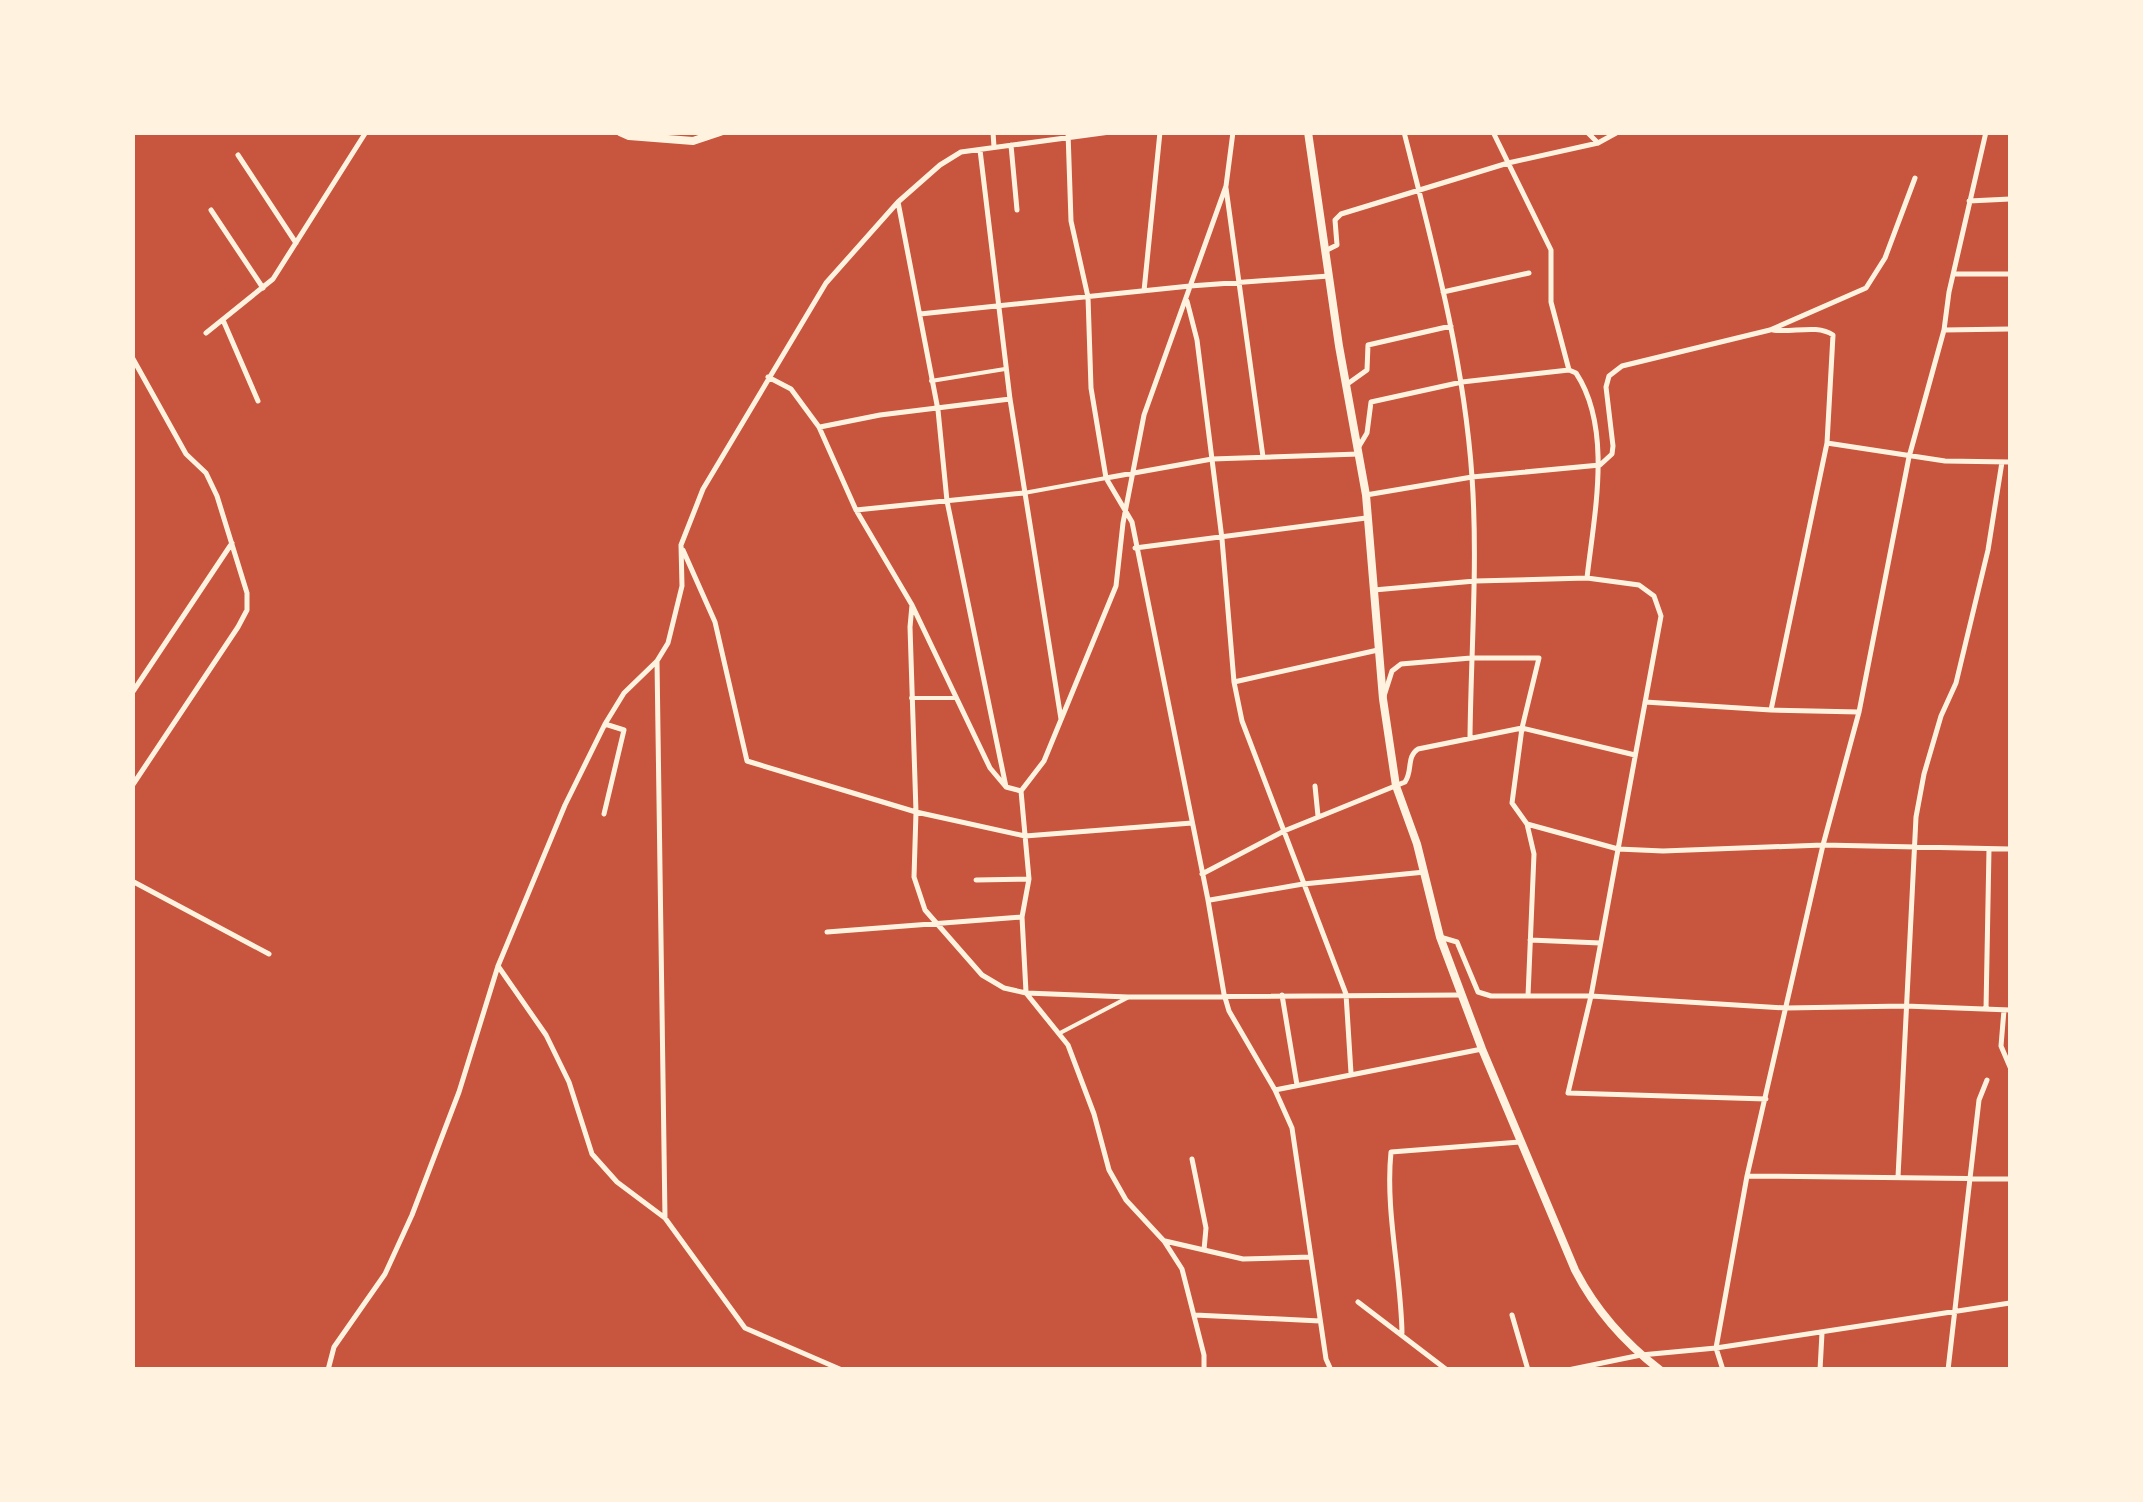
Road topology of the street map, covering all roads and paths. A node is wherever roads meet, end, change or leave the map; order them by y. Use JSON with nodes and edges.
{"nodes":[{"id":1,"x":366,"y":132,"type":"edge"},
{"id":2,"x":620,"y":132,"type":"edge"},
{"id":3,"x":720,"y":132,"type":"edge"},
{"id":4,"x":993,"y":132,"type":"edge"},
{"id":5,"x":1110,"y":132,"type":"edge"},
{"id":6,"x":1160,"y":132,"type":"edge"},
{"id":7,"x":1233,"y":132,"type":"edge"},
{"id":8,"x":1308,"y":132,"type":"edge"},
{"id":9,"x":1404,"y":132,"type":"edge"},
{"id":10,"x":1493,"y":132,"type":"edge"},
{"id":11,"x":1587,"y":132,"type":"edge"},
{"id":12,"x":1618,"y":132,"type":"edge"},
{"id":13,"x":1986,"y":132,"type":"edge"},
{"id":14,"x":1069,"y":135,"type":"edge"},
{"id":15,"x":1033,"y":136,"type":"edge"},
{"id":16,"x":1598,"y":143,"type":"junction"},
{"id":17,"x":1011,"y":145,"type":"junction"},
{"id":18,"x":994,"y":147,"type":"junction"},
{"id":19,"x":980,"y":150,"type":"junction"},
{"id":20,"x":238,"y":155,"type":"dead end"},
{"id":21,"x":1508,"y":163,"type":"junction"},
{"id":22,"x":1914,"y":178,"type":"dead end"},
{"id":23,"x":1226,"y":186,"type":"junction"},
{"id":24,"x":1419,"y":190,"type":"junction"},
{"id":25,"x":2010,"y":199,"type":"edge"},
{"id":26,"x":1969,"y":201,"type":"junction"},
{"id":27,"x":898,"y":202,"type":"junction"},
{"id":28,"x":211,"y":210,"type":"dead end"},
{"id":29,"x":1017,"y":210,"type":"dead end"},
{"id":30,"x":296,"y":243,"type":"junction"},
{"id":31,"x":1325,"y":251,"type":"junction"},
{"id":32,"x":1529,"y":274,"type":"dead end"},
{"id":33,"x":1953,"y":274,"type":"junction"},
{"id":34,"x":2010,"y":274,"type":"edge"},
{"id":35,"x":1328,"y":276,"type":"junction"},
{"id":36,"x":1241,"y":282,"type":"junction"},
{"id":37,"x":1190,"y":286,"type":"junction"},
{"id":38,"x":263,"y":288,"type":"junction"},
{"id":39,"x":1144,"y":291,"type":"junction"},
{"id":40,"x":1442,"y":292,"type":"junction"},
{"id":41,"x":1088,"y":297,"type":"junction"},
{"id":42,"x":1186,"y":301,"type":"junction"},
{"id":43,"x":997,"y":307,"type":"junction"},
{"id":44,"x":920,"y":314,"type":"junction"},
{"id":45,"x":223,"y":320,"type":"junction"},
{"id":46,"x":1450,"y":326,"type":"junction"},
{"id":47,"x":2010,"y":329,"type":"edge"},
{"id":48,"x":1770,"y":330,"type":"junction"},
{"id":49,"x":1944,"y":330,"type":"junction"},
{"id":50,"x":206,"y":333,"type":"dead end"},
{"id":51,"x":132,"y":357,"type":"edge"},
{"id":52,"x":1006,"y":369,"type":"junction"},
{"id":53,"x":1572,"y":372,"type":"junction"},
{"id":54,"x":768,"y":377,"type":"junction"},
{"id":55,"x":931,"y":381,"type":"junction"},
{"id":56,"x":1462,"y":382,"type":"junction"},
{"id":57,"x":1346,"y":385,"type":"junction"},
{"id":58,"x":1010,"y":399,"type":"junction"},
{"id":59,"x":258,"y":401,"type":"dead end"},
{"id":60,"x":938,"y":410,"type":"junction"},
{"id":61,"x":819,"y":427,"type":"junction"},
{"id":62,"x":1828,"y":443,"type":"junction"},
{"id":63,"x":1359,"y":451,"type":"junction"},
{"id":64,"x":1909,"y":456,"type":"junction"},
{"id":65,"x":1263,"y":457,"type":"junction"},
{"id":66,"x":1212,"y":459,"type":"junction"},
{"id":67,"x":2002,"y":462,"type":"junction"},
{"id":68,"x":2010,"y":462,"type":"edge"},
{"id":69,"x":1600,"y":466,"type":"junction"},
{"id":70,"x":1132,"y":474,"type":"junction"},
{"id":71,"x":1472,"y":476,"type":"junction"},
{"id":72,"x":1106,"y":478,"type":"junction"},
{"id":73,"x":1024,"y":493,"type":"junction"},
{"id":74,"x":1366,"y":495,"type":"junction"},
{"id":75,"x":947,"y":501,"type":"junction"},
{"id":76,"x":856,"y":510,"type":"junction"},
{"id":77,"x":1125,"y":512,"type":"junction"},
{"id":78,"x":1370,"y":518,"type":"junction"},
{"id":79,"x":1222,"y":539,"type":"junction"},
{"id":80,"x":232,"y":542,"type":"junction"},
{"id":81,"x":681,"y":545,"type":"junction"},
{"id":82,"x":1135,"y":548,"type":"junction"},
{"id":83,"x":1588,"y":578,"type":"junction"},
{"id":84,"x":1475,"y":581,"type":"junction"},
{"id":85,"x":1374,"y":590,"type":"junction"},
{"id":86,"x":912,"y":605,"type":"junction"},
{"id":87,"x":1378,"y":650,"type":"junction"},
{"id":88,"x":1471,"y":658,"type":"junction"},
{"id":89,"x":657,"y":661,"type":"junction"},
{"id":90,"x":1234,"y":682,"type":"junction"},
{"id":91,"x":132,"y":693,"type":"edge"},
{"id":92,"x":911,"y":698,"type":"junction"},
{"id":93,"x":959,"y":698,"type":"junction"},
{"id":94,"x":1383,"y":698,"type":"junction"},
{"id":95,"x":1645,"y":702,"type":"junction"},
{"id":96,"x":1772,"y":710,"type":"junction"},
{"id":97,"x":1859,"y":712,"type":"junction"},
{"id":98,"x":1062,"y":722,"type":"junction"},
{"id":99,"x":605,"y":724,"type":"junction"},
{"id":100,"x":1522,"y":728,"type":"junction"},
{"id":101,"x":1470,"y":737,"type":"junction"},
{"id":102,"x":1635,"y":756,"type":"junction"},
{"id":103,"x":132,"y":786,"type":"edge"},
{"id":104,"x":1314,"y":786,"type":"dead end"},
{"id":105,"x":1396,"y":786,"type":"junction"},
{"id":106,"x":1006,"y":787,"type":"junction"},
{"id":107,"x":1021,"y":791,"type":"junction"},
{"id":108,"x":916,"y":812,"type":"junction"},
{"id":109,"x":604,"y":814,"type":"dead end"},
{"id":110,"x":1318,"y":816,"type":"junction"},
{"id":111,"x":1192,"y":823,"type":"junction"},
{"id":112,"x":1527,"y":824,"type":"junction"},
{"id":113,"x":1284,"y":831,"type":"junction"},
{"id":114,"x":1025,"y":836,"type":"junction"},
{"id":115,"x":1823,"y":845,"type":"junction"},
{"id":116,"x":1914,"y":847,"type":"junction"},
{"id":117,"x":1618,"y":848,"type":"junction"},
{"id":118,"x":1988,"y":849,"type":"junction"},
{"id":119,"x":2010,"y":850,"type":"edge"},
{"id":120,"x":1425,"y":872,"type":"junction"},
{"id":121,"x":1202,"y":874,"type":"junction"},
{"id":122,"x":1029,"y":879,"type":"junction"},
{"id":123,"x":132,"y":880,"type":"edge"},
{"id":124,"x":976,"y":880,"type":"dead end"},
{"id":125,"x":1303,"y":884,"type":"junction"},
{"id":126,"x":1208,"y":900,"type":"junction"},
{"id":127,"x":1022,"y":917,"type":"junction"},
{"id":128,"x":935,"y":924,"type":"junction"},
{"id":129,"x":828,"y":932,"type":"dead end"},
{"id":130,"x":1440,"y":936,"type":"junction"},
{"id":131,"x":1530,"y":940,"type":"junction"},
{"id":132,"x":1600,"y":942,"type":"junction"},
{"id":133,"x":269,"y":954,"type":"dead end"},
{"id":134,"x":498,"y":966,"type":"junction"},
{"id":135,"x":1026,"y":993,"type":"junction"},
{"id":136,"x":1224,"y":994,"type":"junction"},
{"id":137,"x":1346,"y":994,"type":"junction"},
{"id":138,"x":1282,"y":995,"type":"junction"},
{"id":139,"x":1464,"y":995,"type":"junction"},
{"id":140,"x":1528,"y":996,"type":"junction"},
{"id":141,"x":1591,"y":996,"type":"junction"},
{"id":142,"x":1128,"y":997,"type":"junction"},
{"id":143,"x":1905,"y":1006,"type":"junction"},
{"id":144,"x":1786,"y":1008,"type":"junction"},
{"id":145,"x":1986,"y":1010,"type":"junction"},
{"id":146,"x":2007,"y":1010,"type":"edge"},
{"id":147,"x":1060,"y":1033,"type":"junction"},
{"id":148,"x":1482,"y":1049,"type":"junction"},
{"id":149,"x":2010,"y":1067,"type":"edge"},
{"id":150,"x":1350,"y":1073,"type":"junction"},
{"id":151,"x":1987,"y":1080,"type":"dead end"},
{"id":152,"x":1298,"y":1084,"type":"junction"},
{"id":153,"x":1275,"y":1090,"type":"junction"},
{"id":154,"x":1766,"y":1098,"type":"junction"},
{"id":155,"x":1520,"y":1142,"type":"junction"},
{"id":156,"x":1192,"y":1159,"type":"dead end"},
{"id":157,"x":1747,"y":1176,"type":"junction"},
{"id":158,"x":1898,"y":1177,"type":"junction"},
{"id":159,"x":1968,"y":1179,"type":"junction"},
{"id":160,"x":2010,"y":1179,"type":"edge"},
{"id":161,"x":665,"y":1218,"type":"junction"},
{"id":162,"x":1164,"y":1241,"type":"junction"},
{"id":163,"x":1204,"y":1250,"type":"junction"},
{"id":164,"x":1310,"y":1257,"type":"junction"},
{"id":165,"x":1358,"y":1302,"type":"dead end"},
{"id":166,"x":2010,"y":1302,"type":"edge"},
{"id":167,"x":1954,"y":1310,"type":"junction"},
{"id":168,"x":1194,"y":1315,"type":"junction"},
{"id":169,"x":1512,"y":1315,"type":"dead end"},
{"id":170,"x":1320,"y":1321,"type":"junction"},
{"id":171,"x":1822,"y":1331,"type":"junction"},
{"id":172,"x":1402,"y":1334,"type":"junction"},
{"id":173,"x":1716,"y":1348,"type":"junction"},
{"id":174,"x":1641,"y":1355,"type":"junction"},
{"id":175,"x":328,"y":1370,"type":"edge"},
{"id":176,"x":842,"y":1370,"type":"edge"},
{"id":177,"x":1204,"y":1370,"type":"edge"},
{"id":178,"x":1331,"y":1370,"type":"edge"},
{"id":179,"x":1447,"y":1370,"type":"edge"},
{"id":180,"x":1528,"y":1370,"type":"edge"},
{"id":181,"x":1568,"y":1370,"type":"edge"},
{"id":182,"x":1660,"y":1370,"type":"edge"},
{"id":183,"x":1723,"y":1370,"type":"edge"},
{"id":184,"x":1820,"y":1370,"type":"edge"},
{"id":185,"x":1948,"y":1370,"type":"edge"}],
"edges":[{"from":1,"to":30,"type":"street"},
{"from":2,"to":3,"type":"main road"},
{"from":4,"to":18,"type":"street"},
{"from":5,"to":14,"type":"street"},
{"from":6,"to":39,"type":"street"},
{"from":7,"to":23,"type":"street"},
{"from":8,"to":31,"type":"main road"},
{"from":9,"to":24,"type":"street"},
{"from":10,"to":21,"type":"street"},
{"from":11,"to":16,"type":"street"},
{"from":12,"to":16,"type":"street"},
{"from":13,"to":26,"type":"street"},
{"from":14,"to":15,"type":"street"},
{"from":14,"to":41,"type":"street"},
{"from":15,"to":17,"type":"street"},
{"from":16,"to":21,"type":"street"},
{"from":17,"to":18,"type":"street"},
{"from":17,"to":29,"type":"street"},
{"from":18,"to":19,"type":"street"},
{"from":19,"to":27,"type":"street"},
{"from":19,"to":43,"type":"street"},
{"from":20,"to":30,"type":"street"},
{"from":21,"to":24,"type":"street"},
{"from":21,"to":53,"type":"street"},
{"from":22,"to":48,"type":"street"},
{"from":23,"to":36,"type":"street"},
{"from":23,"to":37,"type":"street"},
{"from":24,"to":31,"type":"street"},
{"from":24,"to":40,"type":"street"},
{"from":25,"to":26,"type":"street"},
{"from":26,"to":33,"type":"street"},
{"from":27,"to":44,"type":"street"},
{"from":27,"to":54,"type":"street"},
{"from":28,"to":38,"type":"street"},
{"from":30,"to":38,"type":"street"},
{"from":31,"to":35,"type":"main road"},
{"from":32,"to":40,"type":"street"},
{"from":33,"to":34,"type":"street"},
{"from":33,"to":49,"type":"street"},
{"from":35,"to":36,"type":"street"},
{"from":35,"to":57,"type":"main road"},
{"from":36,"to":37,"type":"street"},
{"from":36,"to":65,"type":"street"},
{"from":37,"to":39,"type":"street"},
{"from":37,"to":42,"type":"street"},
{"from":38,"to":45,"type":"street"},
{"from":39,"to":41,"type":"street"},
{"from":40,"to":46,"type":"street"},
{"from":41,"to":43,"type":"street"},
{"from":41,"to":72,"type":"street"},
{"from":42,"to":66,"type":"street"},
{"from":42,"to":70,"type":"street"},
{"from":43,"to":44,"type":"street"},
{"from":43,"to":52,"type":"street"},
{"from":44,"to":55,"type":"street"},
{"from":45,"to":50,"type":"street"},
{"from":45,"to":59,"type":"street"},
{"from":46,"to":56,"type":"street"},
{"from":46,"to":57,"type":"street"},
{"from":47,"to":49,"type":"street"},
{"from":48,"to":62,"type":"street"},
{"from":48,"to":69,"type":"street"},
{"from":49,"to":64,"type":"street"},
{"from":51,"to":80,"type":"street"},
{"from":52,"to":55,"type":"street"},
{"from":52,"to":58,"type":"street"},
{"from":53,"to":56,"type":"street"},
{"from":53,"to":69,"type":"street"},
{"from":54,"to":61,"type":"street"},
{"from":54,"to":81,"type":"street"},
{"from":55,"to":60,"type":"street"},
{"from":56,"to":63,"type":"street"},
{"from":56,"to":71,"type":"street"},
{"from":57,"to":63,"type":"main road"},
{"from":58,"to":60,"type":"street"},
{"from":58,"to":73,"type":"street"},
{"from":60,"to":61,"type":"street"},
{"from":60,"to":75,"type":"street"},
{"from":61,"to":76,"type":"street"},
{"from":62,"to":64,"type":"street"},
{"from":62,"to":96,"type":"street"},
{"from":63,"to":65,"type":"street"},
{"from":63,"to":74,"type":"main road"},
{"from":64,"to":67,"type":"street"},
{"from":64,"to":97,"type":"street"},
{"from":65,"to":66,"type":"street"},
{"from":66,"to":70,"type":"street"},
{"from":66,"to":79,"type":"street"},
{"from":67,"to":68,"type":"street"},
{"from":67,"to":116,"type":"street"},
{"from":69,"to":71,"type":"street"},
{"from":69,"to":83,"type":"street"},
{"from":70,"to":72,"type":"street"},
{"from":70,"to":77,"type":"street"},
{"from":71,"to":74,"type":"street"},
{"from":71,"to":84,"type":"street"},
{"from":72,"to":73,"type":"street"},
{"from":72,"to":77,"type":"street"},
{"from":73,"to":75,"type":"street"},
{"from":73,"to":98,"type":"street"},
{"from":74,"to":78,"type":"main road"},
{"from":75,"to":76,"type":"street"},
{"from":75,"to":106,"type":"street"},
{"from":76,"to":86,"type":"street"},
{"from":77,"to":82,"type":"street"},
{"from":77,"to":98,"type":"street"},
{"from":78,"to":79,"type":"street"},
{"from":78,"to":85,"type":"main road"},
{"from":79,"to":82,"type":"street"},
{"from":79,"to":90,"type":"street"},
{"from":80,"to":91,"type":"street"},
{"from":80,"to":103,"type":"street"},
{"from":81,"to":89,"type":"street"},
{"from":81,"to":108,"type":"street"},
{"from":82,"to":111,"type":"street"},
{"from":83,"to":84,"type":"street"},
{"from":83,"to":95,"type":"street"},
{"from":84,"to":85,"type":"street"},
{"from":84,"to":88,"type":"street"},
{"from":85,"to":87,"type":"main road"},
{"from":86,"to":92,"type":"street"},
{"from":86,"to":93,"type":"street"},
{"from":87,"to":90,"type":"street"},
{"from":87,"to":94,"type":"main road"},
{"from":88,"to":94,"type":"street"},
{"from":88,"to":100,"type":"street"},
{"from":88,"to":101,"type":"street"},
{"from":89,"to":99,"type":"street"},
{"from":89,"to":161,"type":"street"},
{"from":90,"to":113,"type":"street"},
{"from":92,"to":93,"type":"street"},
{"from":92,"to":108,"type":"street"},
{"from":93,"to":106,"type":"street"},
{"from":94,"to":105,"type":"main road"},
{"from":95,"to":96,"type":"street"},
{"from":95,"to":102,"type":"street"},
{"from":96,"to":97,"type":"street"},
{"from":97,"to":115,"type":"street"},
{"from":98,"to":107,"type":"street"},
{"from":99,"to":109,"type":"street"},
{"from":99,"to":134,"type":"street"},
{"from":100,"to":101,"type":"street"},
{"from":100,"to":102,"type":"street"},
{"from":100,"to":112,"type":"street"},
{"from":101,"to":105,"type":"street"},
{"from":102,"to":117,"type":"street"},
{"from":104,"to":110,"type":"street"},
{"from":105,"to":110,"type":"street"},
{"from":105,"to":120,"type":"main road"},
{"from":106,"to":107,"type":"street"},
{"from":107,"to":114,"type":"street"},
{"from":108,"to":114,"type":"street"},
{"from":108,"to":128,"type":"street"},
{"from":110,"to":113,"type":"street"},
{"from":111,"to":114,"type":"street"},
{"from":111,"to":121,"type":"street"},
{"from":112,"to":117,"type":"street"},
{"from":112,"to":131,"type":"street"},
{"from":113,"to":121,"type":"street"},
{"from":113,"to":125,"type":"street"},
{"from":114,"to":122,"type":"street"},
{"from":115,"to":116,"type":"street"},
{"from":115,"to":117,"type":"street"},
{"from":115,"to":144,"type":"street"},
{"from":116,"to":118,"type":"street"},
{"from":116,"to":143,"type":"street"},
{"from":117,"to":132,"type":"street"},
{"from":118,"to":119,"type":"street"},
{"from":118,"to":145,"type":"street"},
{"from":120,"to":125,"type":"street"},
{"from":120,"to":130,"type":"main road"},
{"from":121,"to":126,"type":"street"},
{"from":122,"to":124,"type":"street"},
{"from":122,"to":127,"type":"street"},
{"from":123,"to":133,"type":"street"},
{"from":125,"to":126,"type":"street"},
{"from":125,"to":137,"type":"street"},
{"from":126,"to":136,"type":"street"},
{"from":127,"to":128,"type":"street"},
{"from":127,"to":135,"type":"street"},
{"from":128,"to":129,"type":"street"},
{"from":128,"to":135,"type":"street"},
{"from":130,"to":139,"type":"main road"},
{"from":130,"to":140,"type":"street"},
{"from":131,"to":132,"type":"street"},
{"from":131,"to":140,"type":"street"},
{"from":132,"to":141,"type":"street"},
{"from":134,"to":161,"type":"street"},
{"from":134,"to":175,"type":"street"},
{"from":135,"to":142,"type":"street"},
{"from":135,"to":147,"type":"street"},
{"from":136,"to":138,"type":"street"},
{"from":136,"to":142,"type":"street"},
{"from":136,"to":153,"type":"street"},
{"from":137,"to":138,"type":"street"},
{"from":137,"to":139,"type":"street"},
{"from":137,"to":150,"type":"street"},
{"from":138,"to":152,"type":"street"},
{"from":139,"to":148,"type":"main road"},
{"from":140,"to":141,"type":"street"},
{"from":141,"to":144,"type":"street"},
{"from":141,"to":154,"type":"street"},
{"from":142,"to":147,"type":"street"},
{"from":143,"to":144,"type":"street"},
{"from":143,"to":145,"type":"street"},
{"from":143,"to":158,"type":"street"},
{"from":144,"to":154,"type":"street"},
{"from":145,"to":146,"type":"street"},
{"from":146,"to":149,"type":"street"},
{"from":147,"to":162,"type":"street"},
{"from":148,"to":150,"type":"street"},
{"from":148,"to":155,"type":"main road"},
{"from":150,"to":152,"type":"street"},
{"from":151,"to":159,"type":"street"},
{"from":152,"to":153,"type":"street"},
{"from":153,"to":164,"type":"street"},
{"from":154,"to":157,"type":"street"},
{"from":155,"to":172,"type":"street"},
{"from":155,"to":174,"type":"main road"},
{"from":156,"to":163,"type":"street"},
{"from":157,"to":158,"type":"street"},
{"from":157,"to":173,"type":"street"},
{"from":158,"to":159,"type":"street"},
{"from":159,"to":160,"type":"street"},
{"from":159,"to":167,"type":"street"},
{"from":161,"to":176,"type":"street"},
{"from":162,"to":163,"type":"street"},
{"from":162,"to":168,"type":"street"},
{"from":163,"to":164,"type":"street"},
{"from":164,"to":170,"type":"street"},
{"from":165,"to":172,"type":"street"},
{"from":166,"to":167,"type":"street"},
{"from":167,"to":171,"type":"street"},
{"from":167,"to":185,"type":"street"},
{"from":168,"to":170,"type":"street"},
{"from":168,"to":177,"type":"street"},
{"from":169,"to":180,"type":"street"},
{"from":170,"to":178,"type":"street"},
{"from":171,"to":173,"type":"street"},
{"from":171,"to":184,"type":"street"},
{"from":172,"to":179,"type":"street"},
{"from":173,"to":174,"type":"street"},
{"from":173,"to":183,"type":"street"},
{"from":174,"to":181,"type":"street"},
{"from":174,"to":182,"type":"main road"}]}
